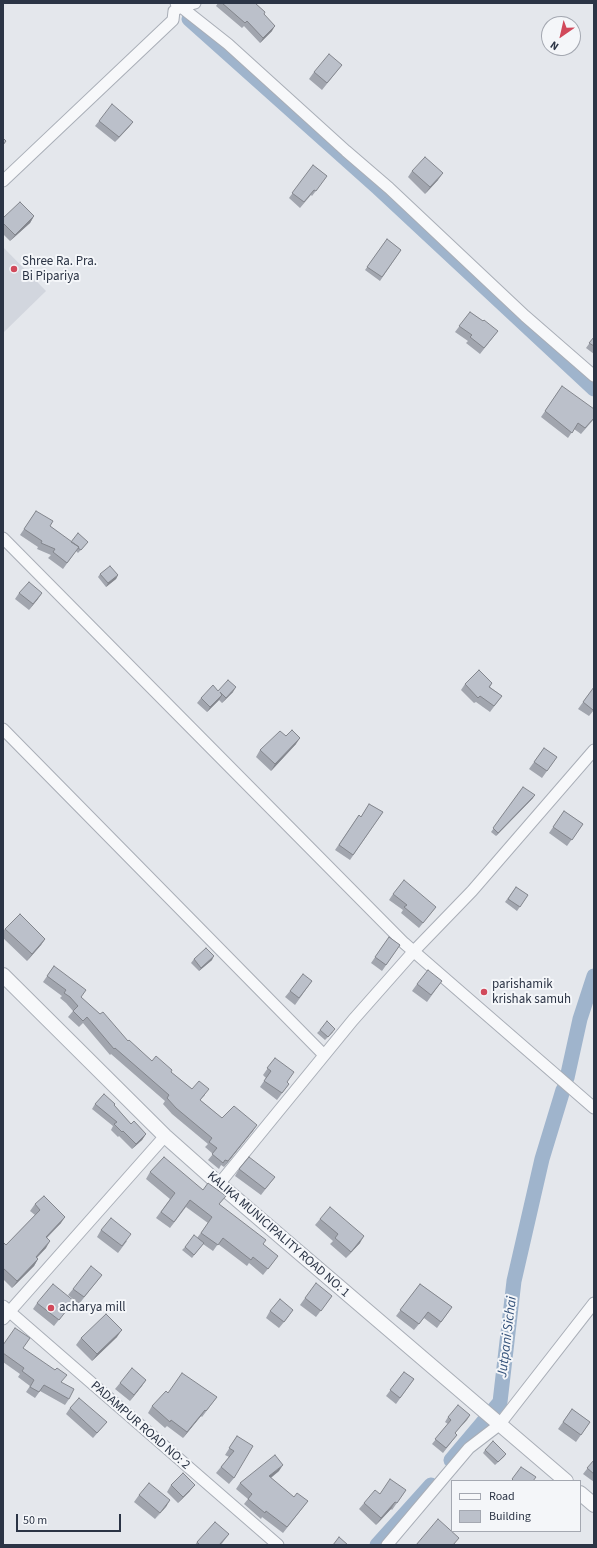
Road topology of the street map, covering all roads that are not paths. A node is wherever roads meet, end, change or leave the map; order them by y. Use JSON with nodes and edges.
{"nodes":[{"id":1,"x":195,"y":3,"type":"edge"},
{"id":2,"x":177,"y":7,"type":"edge"},
{"id":3,"x":3,"y":182,"type":"edge"},
{"id":4,"x":594,"y":376,"type":"edge"},
{"id":5,"x":3,"y":538,"type":"edge"},
{"id":6,"x":3,"y":729,"type":"edge"},
{"id":7,"x":594,"y":750,"type":"edge"},
{"id":8,"x":414,"y":952,"type":"junction"},
{"id":9,"x":3,"y":975,"type":"edge"},
{"id":10,"x":324,"y":1055,"type":"junction"},
{"id":11,"x":594,"y":1108,"type":"edge"},
{"id":12,"x":165,"y":1136,"type":"junction"},
{"id":13,"x":219,"y":1184,"type":"junction"},
{"id":14,"x":594,"y":1303,"type":"edge"},
{"id":15,"x":5,"y":1312,"type":"edge"},
{"id":16,"x":499,"y":1425,"type":"junction"},
{"id":17,"x":565,"y":1480,"type":"edge"},
{"id":18,"x":581,"y":1494,"type":"edge"},
{"id":19,"x":594,"y":1505,"type":"edge"},
{"id":20,"x":278,"y":1545,"type":"edge"},
{"id":21,"x":387,"y":1545,"type":"edge"}],
"edges":[{"from":1,"to":2,"type":"street"},
{"from":2,"to":3,"type":"street"},
{"from":2,"to":4,"type":"street"},
{"from":5,"to":8,"type":"street"},
{"from":6,"to":10,"type":"street"},
{"from":7,"to":8,"type":"street"},
{"from":8,"to":10,"type":"street"},
{"from":8,"to":11,"type":"street"},
{"from":9,"to":12,"type":"street","name":"KALIKA MUNICIPALITY ROAD NO: 1"},
{"from":10,"to":13,"type":"street"},
{"from":12,"to":13,"type":"street","name":"KALIKA MUNICIPALITY ROAD NO: 1"},
{"from":12,"to":15,"type":"street"},
{"from":13,"to":16,"type":"street","name":"KALIKA MUNICIPALITY ROAD NO: 1"},
{"from":14,"to":16,"type":"street"},
{"from":15,"to":20,"type":"street","name":"PADAMPUR ROAD NO: 2"},
{"from":16,"to":17,"type":"street","name":"KALIKA MUNICIPALITY ROAD NO: 1"},
{"from":16,"to":21,"type":"street"},
{"from":18,"to":19,"type":"street"}]}
